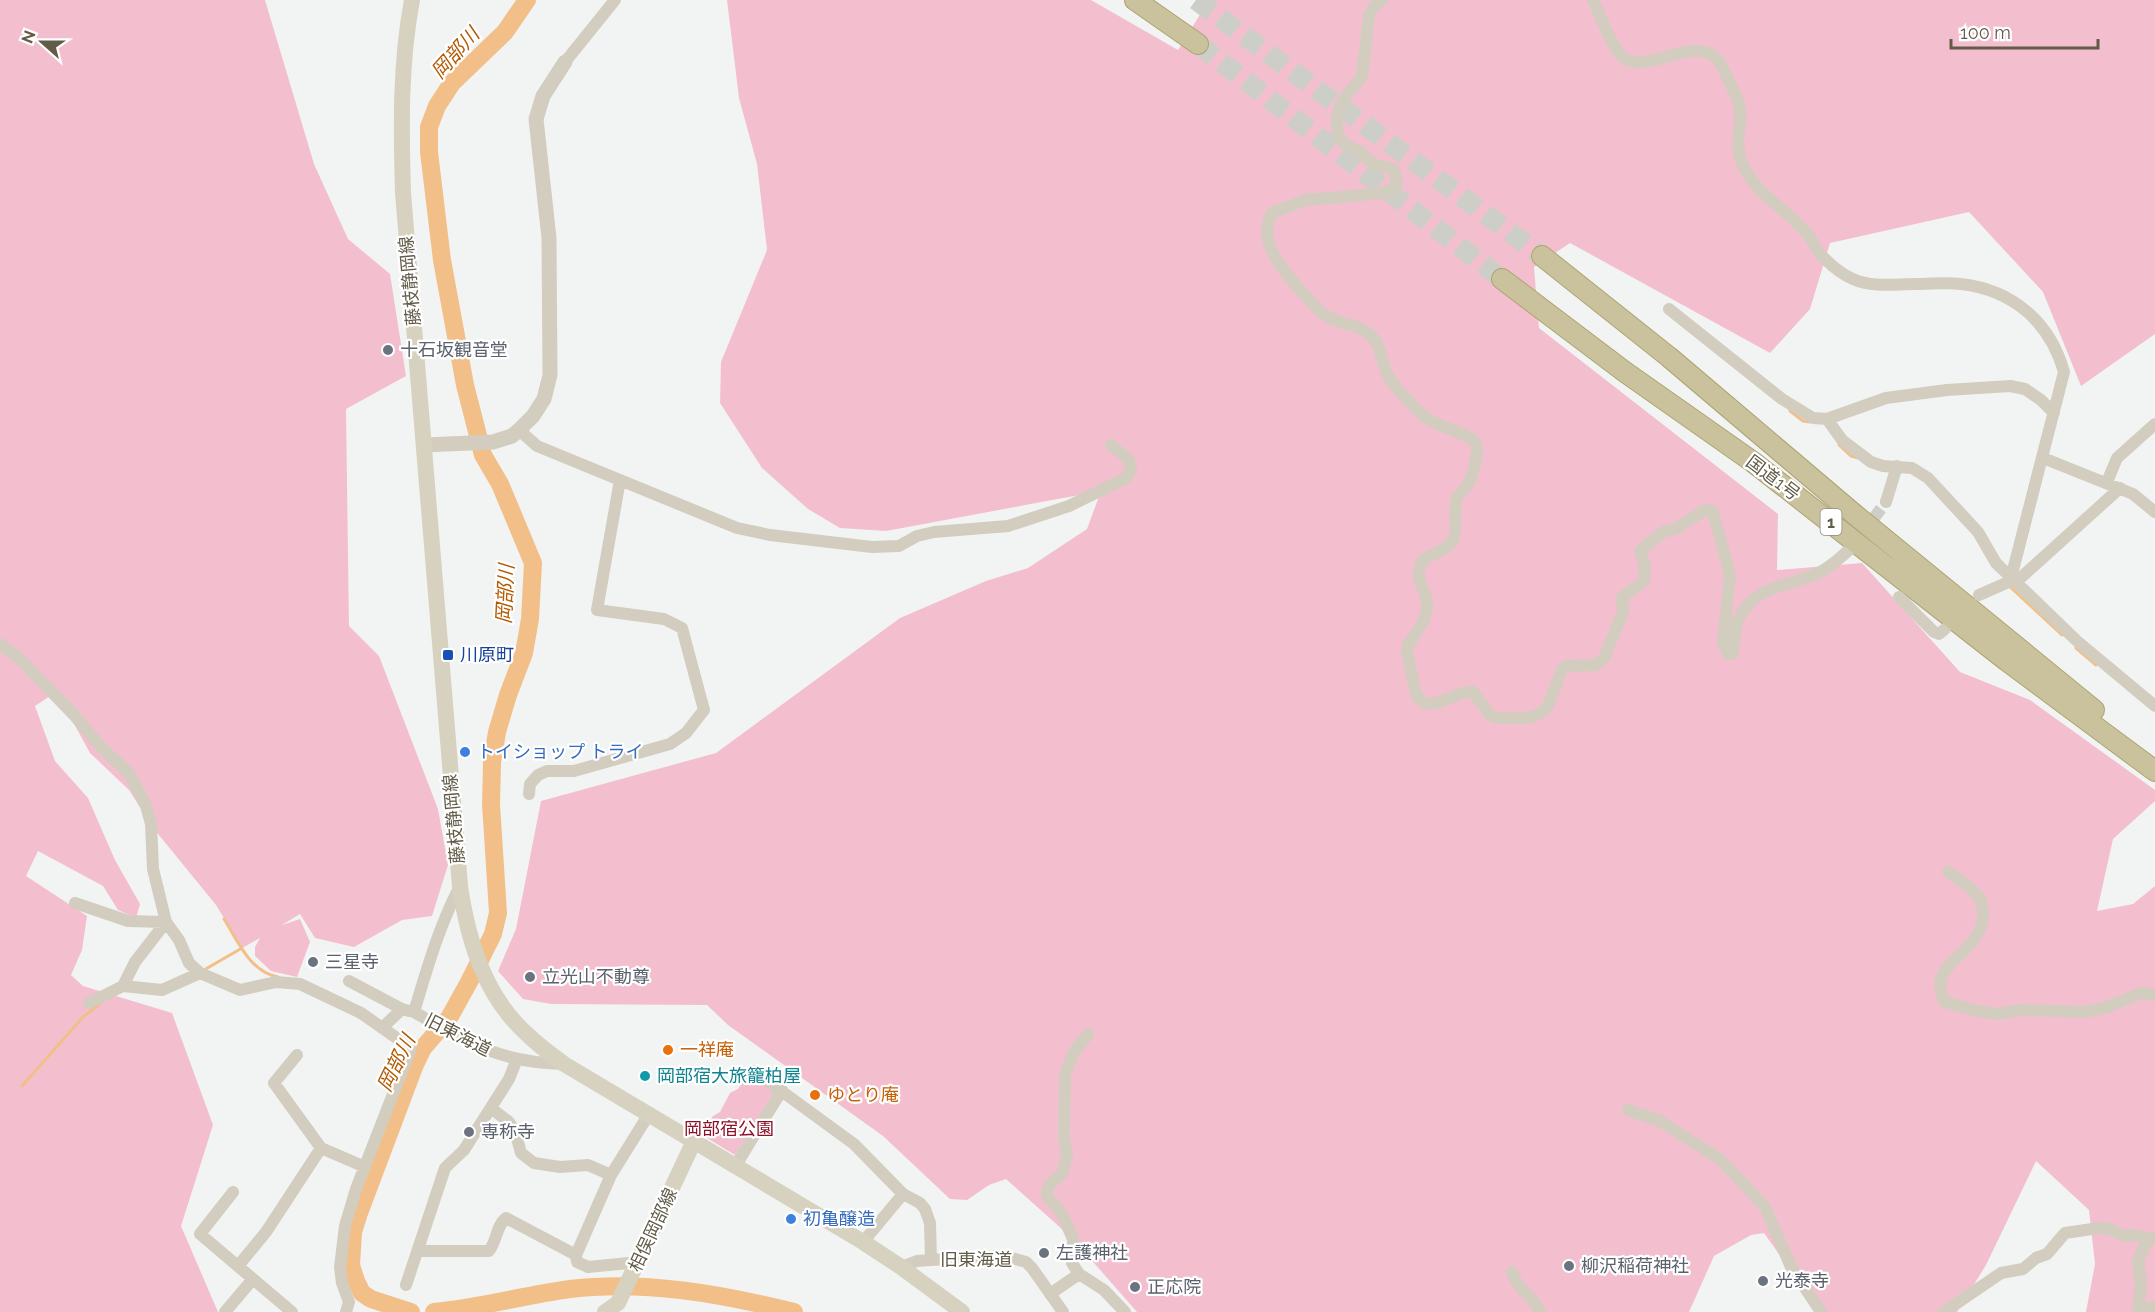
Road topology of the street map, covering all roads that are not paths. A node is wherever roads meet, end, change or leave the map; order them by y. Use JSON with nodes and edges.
{"nodes":[{"id":1,"x":412,"y":0,"type":"edge"},
{"id":2,"x":615,"y":0,"type":"edge"},
{"id":3,"x":1135,"y":0,"type":"edge"},
{"id":4,"x":1382,"y":0,"type":"edge"},
{"id":5,"x":1593,"y":0,"type":"edge"},
{"id":6,"x":1198,"y":44,"type":"tunnel mouth"},
{"id":7,"x":564,"y":62,"type":"joint"},
{"id":8,"x":1542,"y":256,"type":"tunnel mouth"},
{"id":9,"x":1502,"y":279,"type":"tunnel mouth"},
{"id":10,"x":1669,"y":309,"type":"dead end"},
{"id":11,"x":2054,"y":413,"type":"junction"},
{"id":12,"x":1827,"y":419,"type":"junction"},
{"id":13,"x":2155,"y":424,"type":"edge"},
{"id":14,"x":519,"y":430,"type":"junction"},
{"id":15,"x":424,"y":445,"type":"junction"},
{"id":16,"x":1111,"y":445,"type":"dead end"},
{"id":17,"x":2043,"y":458,"type":"junction"},
{"id":18,"x":1897,"y":466,"type":"junction"},
{"id":19,"x":620,"y":480,"type":"junction"},
{"id":20,"x":2107,"y":482,"type":"junction"},
{"id":21,"x":2120,"y":488,"type":"junction"},
{"id":22,"x":1886,"y":502,"type":"tunnel mouth"},
{"id":23,"x":2155,"y":512,"type":"edge"},
{"id":24,"x":1851,"y":548,"type":"tunnel mouth"},
{"id":25,"x":2013,"y":580,"type":"junction"},
{"id":26,"x":1979,"y":595,"type":"dead end"},
{"id":27,"x":1899,"y":597,"type":"dead end"},
{"id":28,"x":1945,"y":630,"type":"dead end"},
{"id":29,"x":0,"y":644,"type":"edge"},
{"id":30,"x":2154,"y":703,"type":"edge"},
{"id":31,"x":2155,"y":755,"type":"edge"},
{"id":32,"x":2155,"y":771,"type":"edge"},
{"id":33,"x":529,"y":794,"type":"dead end"},
{"id":34,"x":1948,"y":872,"type":"dead end"},
{"id":35,"x":460,"y":886,"type":"junction"},
{"id":36,"x":75,"y":903,"type":"dead end"},
{"id":37,"x":166,"y":922,"type":"junction"},
{"id":38,"x":200,"y":973,"type":"junction"},
{"id":39,"x":350,"y":981,"type":"dead end"},
{"id":40,"x":123,"y":986,"type":"junction"},
{"id":41,"x":2155,"y":995,"type":"edge"},
{"id":42,"x":89,"y":1003,"type":"dead end"},
{"id":43,"x":408,"y":1010,"type":"junction"},
{"id":44,"x":386,"y":1023,"type":"junction"},
{"id":45,"x":1088,"y":1034,"type":"dead end"},
{"id":46,"x":297,"y":1054,"type":"dead end"},
{"id":47,"x":517,"y":1059,"type":"junction"},
{"id":48,"x":564,"y":1064,"type":"junction"},
{"id":49,"x":754,"y":1071,"type":"dead end"},
{"id":50,"x":782,"y":1090,"type":"junction"},
{"id":51,"x":491,"y":1108,"type":"junction"},
{"id":52,"x":1628,"y":1110,"type":"dead end"},
{"id":53,"x":649,"y":1114,"type":"junction"},
{"id":54,"x":694,"y":1141,"type":"junction"},
{"id":55,"x":321,"y":1148,"type":"junction"},
{"id":56,"x":736,"y":1165,"type":"junction"},
{"id":57,"x":365,"y":1167,"type":"junction"},
{"id":58,"x":611,"y":1174,"type":"junction"},
{"id":59,"x":233,"y":1191,"type":"dead end"},
{"id":60,"x":903,"y":1194,"type":"junction"},
{"id":61,"x":2152,"y":1238,"type":"edge"},
{"id":62,"x":862,"y":1242,"type":"junction"},
{"id":63,"x":418,"y":1251,"type":"junction"},
{"id":64,"x":576,"y":1255,"type":"junction"},
{"id":65,"x":931,"y":1260,"type":"junction"},
{"id":66,"x":238,"y":1266,"type":"junction"},
{"id":67,"x":636,"y":1267,"type":"junction"},
{"id":68,"x":901,"y":1267,"type":"junction"},
{"id":69,"x":1512,"y":1272,"type":"dead end"},
{"id":70,"x":1078,"y":1274,"type":"junction"},
{"id":71,"x":253,"y":1279,"type":"junction"},
{"id":72,"x":406,"y":1285,"type":"dead end"},
{"id":73,"x":1050,"y":1294,"type":"junction"},
{"id":74,"x":2155,"y":1307,"type":"edge"},
{"id":75,"x":611,"y":1308,"type":"edge"},
{"id":76,"x":2138,"y":1311,"type":"edge"},
{"id":77,"x":225,"y":1312,"type":"edge"},
{"id":78,"x":292,"y":1312,"type":"edge"},
{"id":79,"x":346,"y":1312,"type":"edge"},
{"id":80,"x":962,"y":1312,"type":"edge"},
{"id":81,"x":1063,"y":1312,"type":"edge"},
{"id":82,"x":1125,"y":1312,"type":"edge"},
{"id":83,"x":1540,"y":1312,"type":"edge"},
{"id":84,"x":1821,"y":1312,"type":"edge"},
{"id":85,"x":1944,"y":1312,"type":"edge"}],
"edges":[{"from":1,"to":15,"type":"main road","name":"藤枝静岡線"},
{"from":2,"to":7,"type":"street"},
{"from":3,"to":6,"type":"highway"},
{"from":4,"to":24,"type":"street"},
{"from":5,"to":11,"type":"street"},
{"from":7,"to":14,"type":"street"},
{"from":8,"to":31,"type":"highway","name":"国道1号","number":"1"},
{"from":9,"to":32,"type":"highway","name":"国道1号","number":"1"},
{"from":10,"to":12,"type":"street"},
{"from":11,"to":12,"type":"street"},
{"from":11,"to":17,"type":"street"},
{"from":12,"to":18,"type":"street"},
{"from":13,"to":20,"type":"street"},
{"from":14,"to":15,"type":"street"},
{"from":14,"to":19,"type":"street"},
{"from":15,"to":35,"type":"main road","name":"藤枝静岡線"},
{"from":16,"to":19,"type":"street"},
{"from":17,"to":20,"type":"street"},
{"from":17,"to":25,"type":"street"},
{"from":18,"to":22,"type":"street"},
{"from":18,"to":25,"type":"street"},
{"from":19,"to":33,"type":"street"},
{"from":20,"to":21,"type":"street"},
{"from":21,"to":23,"type":"street"},
{"from":21,"to":25,"type":"street"},
{"from":25,"to":26,"type":"street"},
{"from":25,"to":30,"type":"street"},
{"from":27,"to":28,"type":"street"},
{"from":29,"to":37,"type":"street"},
{"from":34,"to":41,"type":"street"},
{"from":35,"to":43,"type":"street","name":"旧東海道"},
{"from":35,"to":48,"type":"main road","name":"藤枝静岡線"},
{"from":36,"to":37,"type":"street"},
{"from":37,"to":38,"type":"street"},
{"from":37,"to":40,"type":"street"},
{"from":38,"to":40,"type":"street"},
{"from":38,"to":44,"type":"street"},
{"from":39,"to":43,"type":"street"},
{"from":40,"to":42,"type":"street"},
{"from":43,"to":44,"type":"street"},
{"from":43,"to":47,"type":"street","name":"旧東海道"},
{"from":44,"to":57,"type":"street"},
{"from":45,"to":70,"type":"street"},
{"from":46,"to":55,"type":"street"},
{"from":47,"to":48,"type":"street","name":"旧東海道"},
{"from":47,"to":51,"type":"street"},
{"from":48,"to":53,"type":"main road","name":"藤枝静岡線"},
{"from":49,"to":50,"type":"street"},
{"from":50,"to":56,"type":"street"},
{"from":50,"to":60,"type":"street"},
{"from":51,"to":58,"type":"street"},
{"from":51,"to":63,"type":"street"},
{"from":52,"to":84,"type":"street"},
{"from":53,"to":54,"type":"main road","name":"藤枝静岡線"},
{"from":53,"to":58,"type":"street"},
{"from":54,"to":56,"type":"main road","name":"藤枝静岡線"},
{"from":54,"to":67,"type":"main road","name":"相俣岡部線"},
{"from":55,"to":57,"type":"street"},
{"from":55,"to":66,"type":"street"},
{"from":56,"to":62,"type":"main road","name":"藤枝静岡線"},
{"from":57,"to":79,"type":"street"},
{"from":58,"to":64,"type":"street"},
{"from":59,"to":66,"type":"street"},
{"from":60,"to":62,"type":"street"},
{"from":60,"to":65,"type":"street"},
{"from":61,"to":76,"type":"street"},
{"from":61,"to":85,"type":"street"},
{"from":62,"to":68,"type":"main road","name":"藤枝静岡線"},
{"from":63,"to":64,"type":"street"},
{"from":63,"to":72,"type":"street"},
{"from":64,"to":67,"type":"street"},
{"from":65,"to":68,"type":"street","name":"旧東海道"},
{"from":65,"to":73,"type":"street","name":"旧東海道"},
{"from":66,"to":71,"type":"street"},
{"from":67,"to":75,"type":"main road","name":"相俣岡部線"},
{"from":68,"to":80,"type":"main road","name":"藤枝静岡線"},
{"from":69,"to":83,"type":"street"},
{"from":70,"to":73,"type":"street"},
{"from":70,"to":82,"type":"street"},
{"from":71,"to":77,"type":"street"},
{"from":71,"to":78,"type":"street"},
{"from":73,"to":81,"type":"street","name":"旧東海道"},
{"from":74,"to":76,"type":"street"}]}
